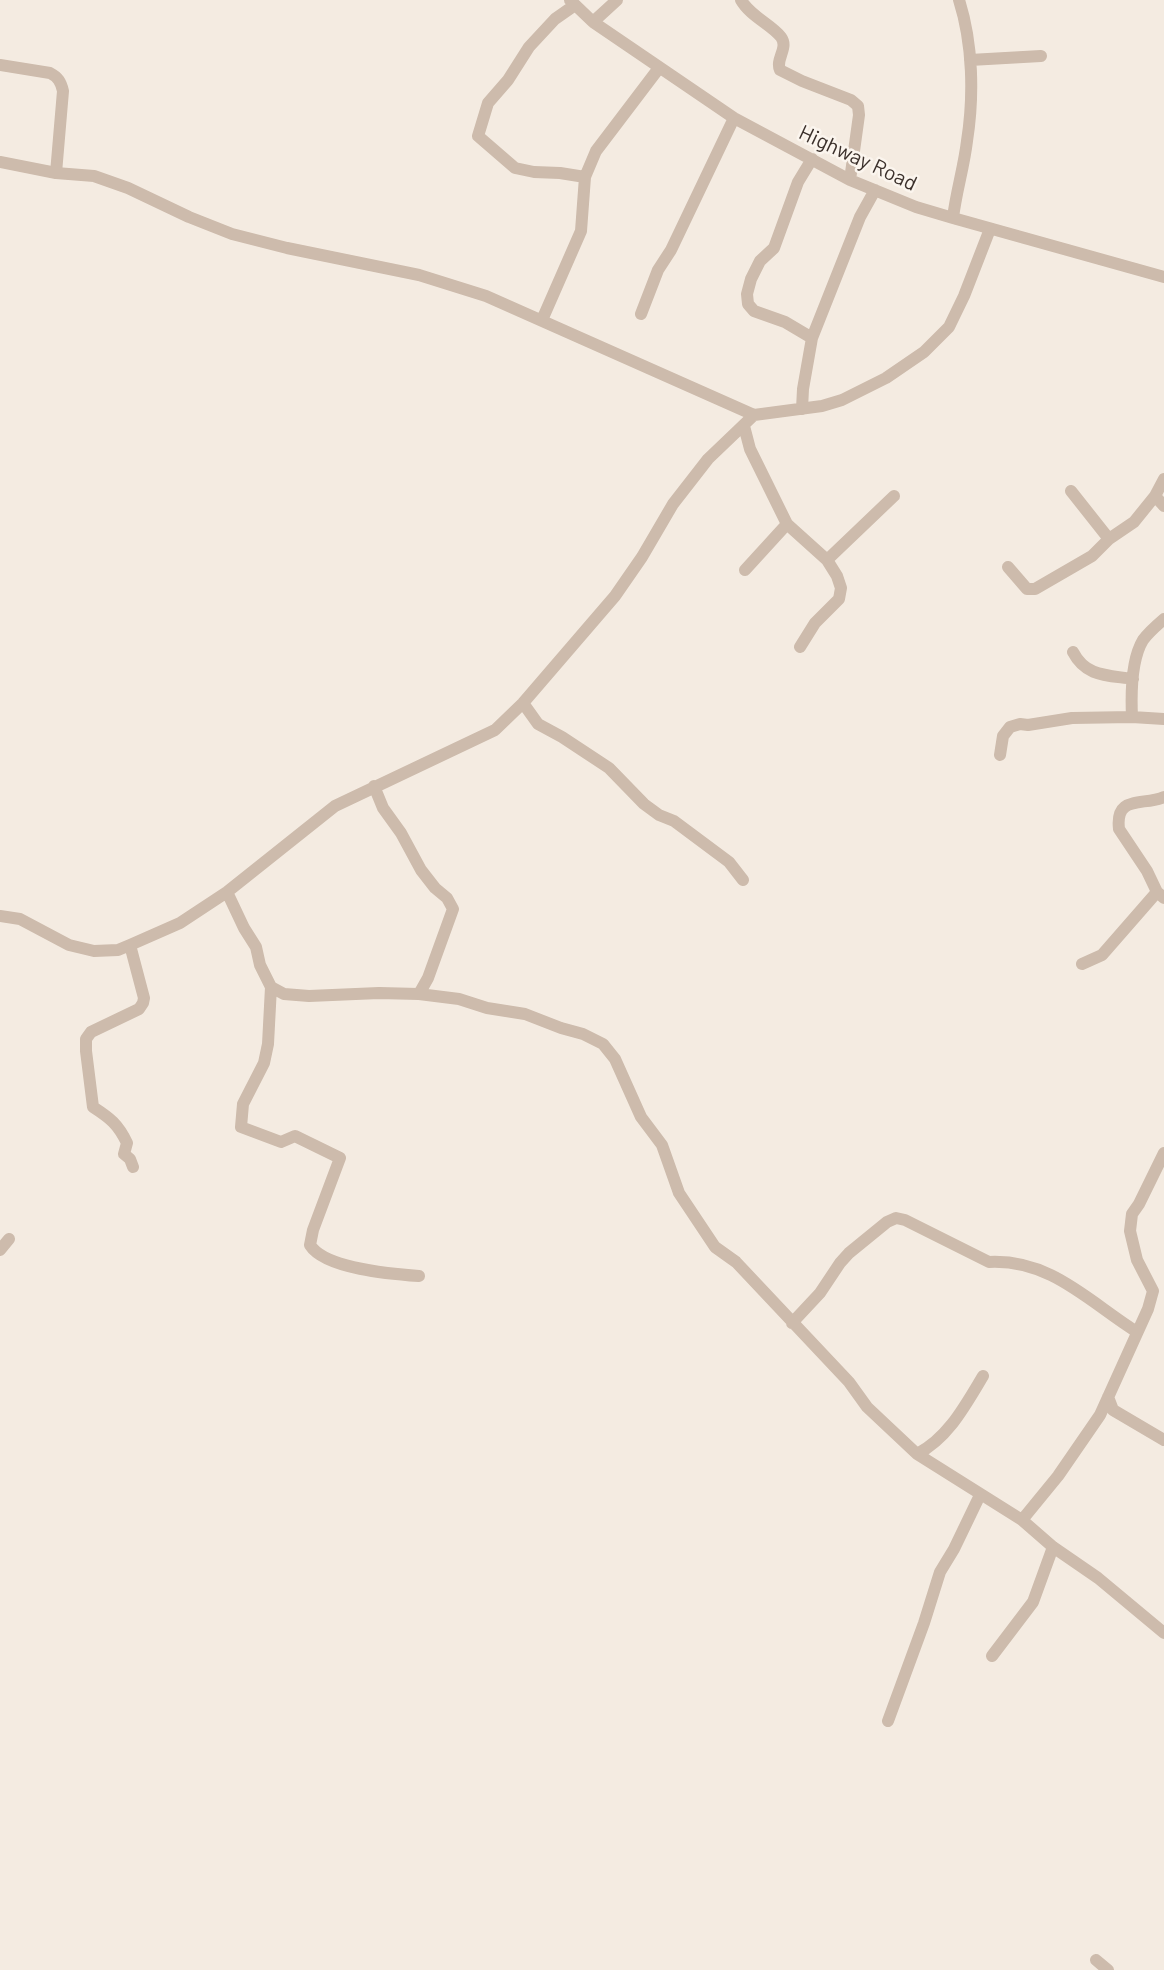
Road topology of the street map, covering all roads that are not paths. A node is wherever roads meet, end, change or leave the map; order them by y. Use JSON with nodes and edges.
{"nodes":[{"id":1,"x":617,"y":0,"type":"edge"},
{"id":2,"x":741,"y":0,"type":"edge"},
{"id":3,"x":958,"y":0,"type":"edge"},
{"id":4,"x":572,"y":2,"type":"edge"},
{"id":5,"x":593,"y":22,"type":"junction"},
{"id":6,"x":1041,"y":56,"type":"dead end"},
{"id":7,"x":970,"y":60,"type":"junction"},
{"id":8,"x":0,"y":65,"type":"edge"},
{"id":9,"x":659,"y":68,"type":"junction"},
{"id":10,"x":734,"y":118,"type":"junction"},
{"id":11,"x":812,"y":159,"type":"junction"},
{"id":12,"x":0,"y":162,"type":"edge"},
{"id":13,"x":56,"y":173,"type":"junction"},
{"id":14,"x":585,"y":177,"type":"junction"},
{"id":15,"x":850,"y":180,"type":"junction"},
{"id":16,"x":875,"y":190,"type":"junction"},
{"id":17,"x":953,"y":218,"type":"junction"},
{"id":18,"x":990,"y":229,"type":"junction"},
{"id":19,"x":1164,"y":277,"type":"edge"},
{"id":20,"x":642,"y":314,"type":"dead end"},
{"id":21,"x":542,"y":320,"type":"junction"},
{"id":22,"x":812,"y":338,"type":"junction"},
{"id":23,"x":802,"y":409,"type":"junction"},
{"id":24,"x":754,"y":415,"type":"junction"},
{"id":25,"x":744,"y":426,"type":"junction"},
{"id":26,"x":1164,"y":479,"type":"edge"},
{"id":27,"x":1071,"y":491,"type":"dead end"},
{"id":28,"x":894,"y":496,"type":"dead end"},
{"id":29,"x":1155,"y":496,"type":"junction"},
{"id":30,"x":1164,"y":506,"type":"edge"},
{"id":31,"x":787,"y":524,"type":"junction"},
{"id":32,"x":1109,"y":539,"type":"junction"},
{"id":33,"x":827,"y":560,"type":"junction"},
{"id":34,"x":1008,"y":567,"type":"dead end"},
{"id":35,"x":745,"y":570,"type":"dead end"},
{"id":36,"x":1164,"y":620,"type":"edge"},
{"id":37,"x":800,"y":647,"type":"dead end"},
{"id":38,"x":1073,"y":652,"type":"dead end"},
{"id":39,"x":1133,"y":678,"type":"junction"},
{"id":40,"x":523,"y":704,"type":"junction"},
{"id":41,"x":1132,"y":717,"type":"junction"},
{"id":42,"x":1164,"y":719,"type":"edge"},
{"id":43,"x":1000,"y":754,"type":"dead end"},
{"id":44,"x":374,"y":786,"type":"junction"},
{"id":45,"x":1164,"y":797,"type":"edge"},
{"id":46,"x":743,"y":880,"type":"dead end"},
{"id":47,"x":228,"y":891,"type":"junction"},
{"id":48,"x":1161,"y":895,"type":"edge"},
{"id":49,"x":0,"y":916,"type":"edge"},
{"id":50,"x":130,"y":945,"type":"junction"},
{"id":51,"x":1082,"y":964,"type":"dead end"},
{"id":52,"x":271,"y":987,"type":"junction"},
{"id":53,"x":419,"y":994,"type":"junction"},
{"id":54,"x":1164,"y":1153,"type":"edge"},
{"id":55,"x":133,"y":1167,"type":"dead end"},
{"id":56,"x":9,"y":1239,"type":"dead end"},
{"id":57,"x":0,"y":1250,"type":"edge"},
{"id":58,"x":419,"y":1276,"type":"dead end"},
{"id":59,"x":792,"y":1323,"type":"junction"},
{"id":60,"x":1137,"y":1332,"type":"junction"},
{"id":61,"x":982,"y":1376,"type":"dead end"},
{"id":62,"x":1108,"y":1397,"type":"junction"},
{"id":63,"x":1113,"y":1410,"type":"junction"},
{"id":64,"x":1100,"y":1414,"type":"junction"},
{"id":65,"x":1164,"y":1440,"type":"edge"},
{"id":66,"x":917,"y":1454,"type":"junction"},
{"id":67,"x":980,"y":1495,"type":"junction"},
{"id":68,"x":1022,"y":1521,"type":"junction"},
{"id":69,"x":1053,"y":1547,"type":"junction"},
{"id":70,"x":1164,"y":1633,"type":"edge"},
{"id":71,"x":992,"y":1656,"type":"dead end"},
{"id":72,"x":888,"y":1721,"type":"dead end"},
{"id":73,"x":1096,"y":1960,"type":"dead end"},
{"id":74,"x":1108,"y":1970,"type":"edge"}],
"edges":[{"from":1,"to":5,"type":"street"},
{"from":2,"to":15,"type":"street"},
{"from":3,"to":7,"type":"street"},
{"from":4,"to":5,"type":"street","name":"Highway Road"},
{"from":4,"to":14,"type":"street"},
{"from":5,"to":9,"type":"street","name":"Highway Road"},
{"from":6,"to":7,"type":"street"},
{"from":7,"to":17,"type":"street"},
{"from":8,"to":13,"type":"street"},
{"from":9,"to":10,"type":"street","name":"Highway Road"},
{"from":9,"to":14,"type":"street"},
{"from":10,"to":11,"type":"street","name":"Highway Road"},
{"from":10,"to":20,"type":"street"},
{"from":11,"to":15,"type":"street","name":"Highway Road"},
{"from":11,"to":22,"type":"street"},
{"from":12,"to":13,"type":"street"},
{"from":13,"to":21,"type":"street"},
{"from":14,"to":21,"type":"street"},
{"from":15,"to":16,"type":"street","name":"Highway Road"},
{"from":16,"to":17,"type":"street","name":"Highway Road"},
{"from":16,"to":22,"type":"street"},
{"from":17,"to":18,"type":"street","name":"Highway Road"},
{"from":18,"to":19,"type":"street","name":"Highway Road"},
{"from":18,"to":23,"type":"street"},
{"from":21,"to":24,"type":"street"},
{"from":22,"to":23,"type":"street"},
{"from":23,"to":24,"type":"street"},
{"from":24,"to":25,"type":"street"},
{"from":25,"to":31,"type":"street"},
{"from":25,"to":40,"type":"street"},
{"from":26,"to":29,"type":"street"},
{"from":27,"to":32,"type":"street"},
{"from":28,"to":33,"type":"street"},
{"from":29,"to":30,"type":"street"},
{"from":29,"to":32,"type":"street"},
{"from":31,"to":33,"type":"street"},
{"from":31,"to":35,"type":"street"},
{"from":32,"to":34,"type":"street"},
{"from":33,"to":37,"type":"street"},
{"from":36,"to":39,"type":"street"},
{"from":38,"to":39,"type":"street"},
{"from":39,"to":41,"type":"street"},
{"from":40,"to":44,"type":"street"},
{"from":40,"to":46,"type":"street"},
{"from":41,"to":42,"type":"street"},
{"from":41,"to":43,"type":"street"},
{"from":44,"to":47,"type":"street"},
{"from":44,"to":53,"type":"street"},
{"from":45,"to":48,"type":"street"},
{"from":47,"to":50,"type":"street"},
{"from":47,"to":52,"type":"street"},
{"from":48,"to":51,"type":"street"},
{"from":49,"to":50,"type":"street"},
{"from":50,"to":55,"type":"street"},
{"from":52,"to":53,"type":"street"},
{"from":52,"to":58,"type":"street"},
{"from":53,"to":59,"type":"street"},
{"from":54,"to":60,"type":"street"},
{"from":56,"to":57,"type":"street"},
{"from":59,"to":60,"type":"street"},
{"from":59,"to":66,"type":"street"},
{"from":60,"to":62,"type":"street"},
{"from":61,"to":66,"type":"street"},
{"from":62,"to":63,"type":"street"},
{"from":62,"to":64,"type":"street"},
{"from":63,"to":64,"type":"street"},
{"from":63,"to":65,"type":"street"},
{"from":64,"to":68,"type":"street"},
{"from":66,"to":67,"type":"street"},
{"from":67,"to":68,"type":"street"},
{"from":67,"to":72,"type":"street"},
{"from":68,"to":69,"type":"street"},
{"from":69,"to":70,"type":"street"},
{"from":69,"to":71,"type":"street"},
{"from":73,"to":74,"type":"street"}]}
